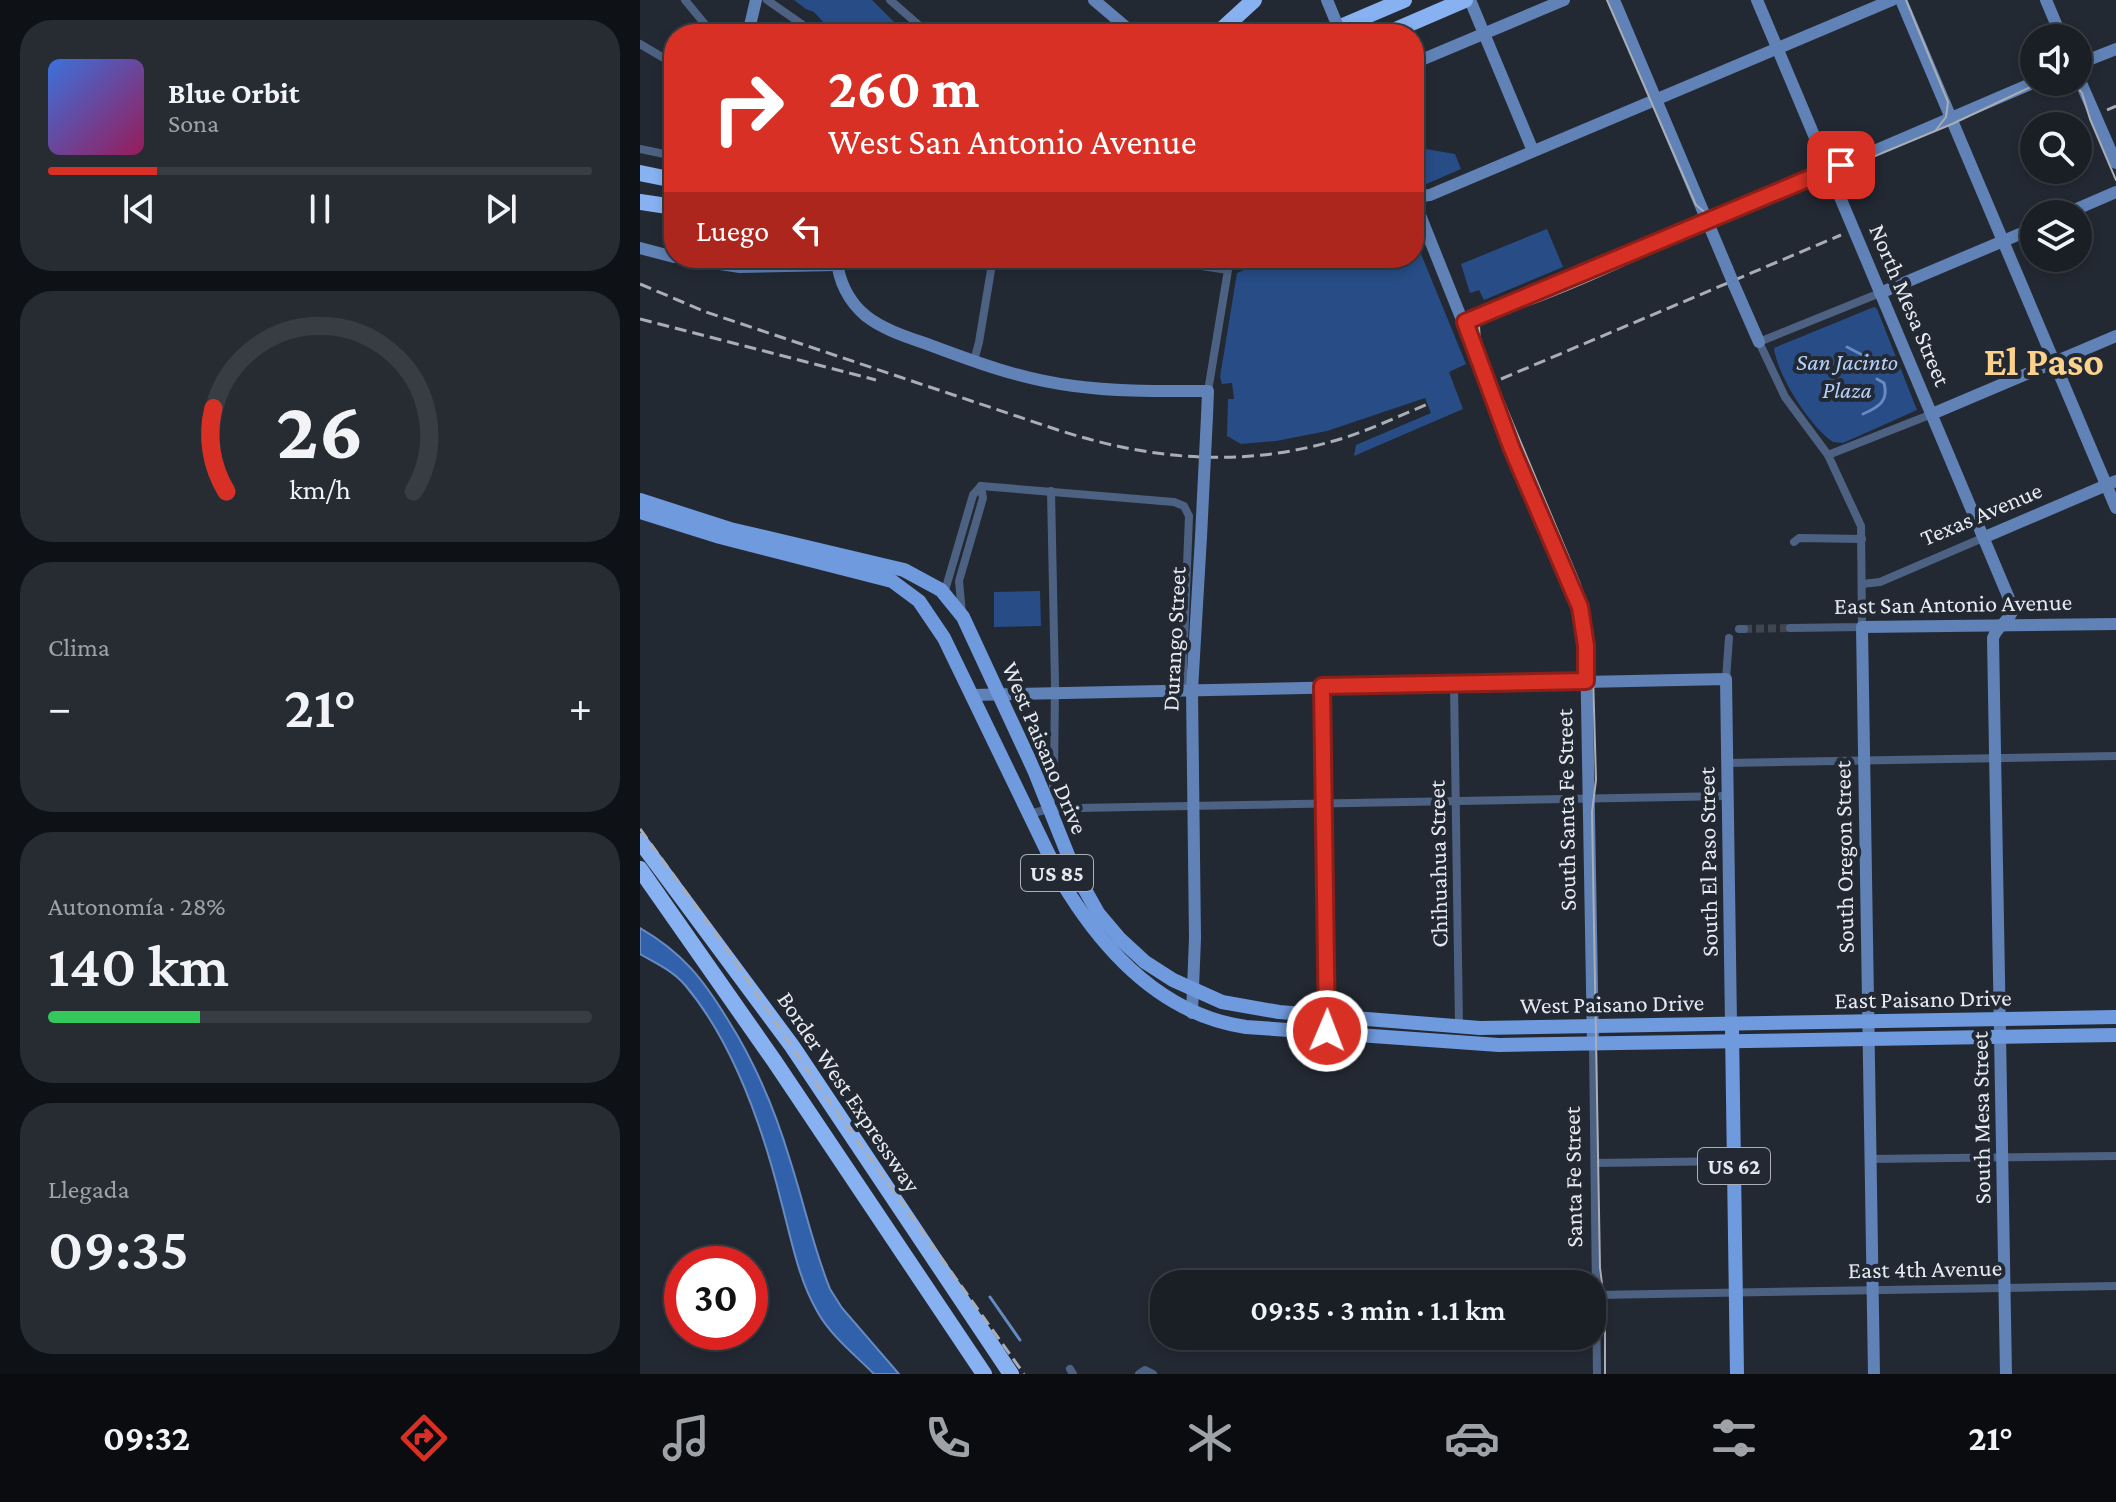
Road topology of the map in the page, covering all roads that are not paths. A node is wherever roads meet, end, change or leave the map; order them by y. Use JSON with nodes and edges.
{"nodes":[{"id":1,"x":685,"y":0,"type":"edge"},
{"id":2,"x":756,"y":0,"type":"edge"},
{"id":3,"x":767,"y":0,"type":"edge"},
{"id":4,"x":890,"y":0,"type":"edge"},
{"id":5,"x":1094,"y":0,"type":"edge"},
{"id":6,"x":1254,"y":0,"type":"edge"},
{"id":7,"x":1327,"y":0,"type":"edge"},
{"id":8,"x":1404,"y":0,"type":"edge"},
{"id":9,"x":1467,"y":0,"type":"edge"},
{"id":10,"x":1564,"y":0,"type":"edge"},
{"id":11,"x":1614,"y":0,"type":"edge"},
{"id":12,"x":1757,"y":0,"type":"edge"},
{"id":13,"x":1892,"y":0,"type":"edge"},
{"id":14,"x":1901,"y":0,"type":"edge"},
{"id":15,"x":2046,"y":0,"type":"edge"},
{"id":16,"x":705,"y":24,"type":"edge"},
{"id":17,"x":750,"y":24,"type":"edge"},
{"id":18,"x":802,"y":24,"type":"edge"},
{"id":19,"x":918,"y":24,"type":"edge"},
{"id":20,"x":1122,"y":24,"type":"edge"},
{"id":21,"x":1228,"y":24,"type":"edge"},
{"id":22,"x":1337,"y":24,"type":"edge"},
{"id":23,"x":1348,"y":24,"type":"edge"},
{"id":24,"x":1410,"y":24,"type":"edge"},
{"id":25,"x":2056,"y":24,"type":"edge"},
{"id":26,"x":1484,"y":34,"type":"junction"},
{"id":27,"x":640,"y":44,"type":"edge"},
{"id":28,"x":1778,"y":49,"type":"junction"},
{"id":29,"x":2116,"y":49,"type":"edge"},
{"id":30,"x":664,"y":58,"type":"edge"},
{"id":31,"x":2092,"y":58,"type":"edge"},
{"id":32,"x":1424,"y":59,"type":"edge"},
{"id":33,"x":2020,"y":89,"type":"edge"},
{"id":34,"x":2087,"y":96,"type":"edge"},
{"id":35,"x":1657,"y":101,"type":"junction"},
{"id":36,"x":1950,"y":119,"type":"junction"},
{"id":37,"x":640,"y":149,"type":"edge"},
{"id":38,"x":1533,"y":151,"type":"junction"},
{"id":39,"x":664,"y":154,"type":"edge"},
{"id":40,"x":2116,"y":163,"type":"edge"},
{"id":41,"x":1829,"y":170,"type":"junction"},
{"id":42,"x":640,"y":173,"type":"edge"},
{"id":43,"x":664,"y":178,"type":"edge"},
{"id":44,"x":2116,"y":192,"type":"edge"},
{"id":45,"x":1424,"y":196,"type":"edge"},
{"id":46,"x":640,"y":202,"type":"edge"},
{"id":47,"x":2092,"y":202,"type":"edge"},
{"id":48,"x":664,"y":206,"type":"edge"},
{"id":49,"x":1707,"y":222,"type":"junction"},
{"id":50,"x":1424,"y":223,"type":"edge"},
{"id":51,"x":2020,"y":234,"type":"edge"},
{"id":52,"x":2004,"y":241,"type":"junction"},
{"id":53,"x":640,"y":248,"type":"edge"},
{"id":54,"x":664,"y":254,"type":"edge"},
{"id":55,"x":839,"y":268,"type":"edge"},
{"id":56,"x":991,"y":268,"type":"edge"},
{"id":57,"x":1215,"y":268,"type":"edge"},
{"id":58,"x":1880,"y":293,"type":"junction"},
{"id":59,"x":1465,"y":322,"type":"junction"},
{"id":60,"x":2116,"y":336,"type":"edge"},
{"id":61,"x":1759,"y":342,"type":"junction"},
{"id":62,"x":974,"y":361,"type":"junction"},
{"id":63,"x":2055,"y":362,"type":"junction"},
{"id":64,"x":1208,"y":391,"type":"junction"},
{"id":65,"x":1932,"y":414,"type":"junction"},
{"id":66,"x":1828,"y":455,"type":"junction"},
{"id":67,"x":2111,"y":483,"type":"edge"},
{"id":68,"x":981,"y":486,"type":"junction"},
{"id":69,"x":1051,"y":491,"type":"junction"},
{"id":70,"x":640,"y":500,"type":"edge"},
{"id":71,"x":2116,"y":508,"type":"edge"},
{"id":72,"x":640,"y":512,"type":"edge"},
{"id":73,"x":1985,"y":537,"type":"junction"},
{"id":74,"x":1862,"y":539,"type":"junction"},
{"id":75,"x":756,"y":541,"type":"junction"},
{"id":76,"x":1794,"y":542,"type":"dead end"},
{"id":77,"x":1862,"y":584,"type":"junction"},
{"id":78,"x":944,"y":594,"type":"junction"},
{"id":79,"x":963,"y":617,"type":"junction"},
{"id":80,"x":2116,"y":624,"type":"edge"},
{"id":81,"x":2003,"y":625,"type":"junction"},
{"id":82,"x":1862,"y":627,"type":"junction"},
{"id":83,"x":1790,"y":628,"type":"tunnel mouth"},
{"id":84,"x":944,"y":638,"type":"junction"},
{"id":85,"x":1729,"y":638,"type":"dead end"},
{"id":86,"x":1726,"y":679,"type":"junction"},
{"id":87,"x":1586,"y":681,"type":"junction"},
{"id":88,"x":1454,"y":684,"type":"junction"},
{"id":89,"x":1322,"y":686,"type":"junction"},
{"id":90,"x":1192,"y":690,"type":"junction"},
{"id":91,"x":1055,"y":693,"type":"junction"},
{"id":92,"x":998,"y":694,"type":"junction"},
{"id":93,"x":972,"y":695,"type":"junction"},
{"id":94,"x":2116,"y":756,"type":"edge"},
{"id":95,"x":1997,"y":758,"type":"junction"},
{"id":96,"x":1865,"y":760,"type":"junction"},
{"id":97,"x":1728,"y":763,"type":"junction"},
{"id":98,"x":1729,"y":796,"type":"junction"},
{"id":99,"x":1588,"y":800,"type":"junction"},
{"id":100,"x":1457,"y":802,"type":"junction"},
{"id":101,"x":1324,"y":804,"type":"junction"},
{"id":102,"x":1193,"y":807,"type":"junction"},
{"id":103,"x":1049,"y":809,"type":"junction"},
{"id":104,"x":1029,"y":814,"type":"junction"},
{"id":105,"x":640,"y":841,"type":"edge"},
{"id":106,"x":640,"y":869,"type":"edge"},
{"id":107,"x":1194,"y":990,"type":"junction"},
{"id":108,"x":1192,"y":1013,"type":"junction"},
{"id":109,"x":1327,"y":1015,"type":"junction"},
{"id":110,"x":2116,"y":1017,"type":"edge"},
{"id":111,"x":2001,"y":1020,"type":"junction"},
{"id":112,"x":1869,"y":1022,"type":"junction"},
{"id":113,"x":1731,"y":1024,"type":"junction"},
{"id":114,"x":1459,"y":1026,"type":"junction"},
{"id":115,"x":1592,"y":1027,"type":"junction"},
{"id":116,"x":1327,"y":1031,"type":"junction"},
{"id":117,"x":2116,"y":1035,"type":"edge"},
{"id":118,"x":2001,"y":1037,"type":"junction"},
{"id":119,"x":1869,"y":1038,"type":"junction"},
{"id":120,"x":1732,"y":1040,"type":"junction"},
{"id":121,"x":1459,"y":1043,"type":"junction"},
{"id":122,"x":1593,"y":1044,"type":"junction"},
{"id":123,"x":2116,"y":1156,"type":"edge"},
{"id":124,"x":2003,"y":1158,"type":"junction"},
{"id":125,"x":1870,"y":1159,"type":"junction"},
{"id":126,"x":1734,"y":1161,"type":"junction"},
{"id":127,"x":1595,"y":1163,"type":"junction"},
{"id":128,"x":1596,"y":1270,"type":"edge"},
{"id":129,"x":2116,"y":1286,"type":"edge"},
{"id":130,"x":2006,"y":1288,"type":"junction"},
{"id":131,"x":1872,"y":1290,"type":"junction"},
{"id":132,"x":1735,"y":1293,"type":"junction"},
{"id":133,"x":1606,"y":1295,"type":"edge"},
{"id":134,"x":1597,"y":1350,"type":"edge"},
{"id":135,"x":984,"y":1374,"type":"edge"},
{"id":136,"x":1011,"y":1374,"type":"edge"},
{"id":137,"x":1139,"y":1374,"type":"edge"},
{"id":138,"x":1153,"y":1374,"type":"edge"},
{"id":139,"x":1597,"y":1374,"type":"edge"},
{"id":140,"x":1737,"y":1374,"type":"edge"},
{"id":141,"x":1874,"y":1374,"type":"edge"},
{"id":142,"x":2006,"y":1374,"type":"edge"}],
"edges":[{"from":1,"to":16,"type":"street"},
{"from":2,"to":17,"type":"street"},
{"from":3,"to":18,"type":"street"},
{"from":4,"to":19,"type":"street"},
{"from":5,"to":20,"type":"street"},
{"from":6,"to":21,"type":"highway"},
{"from":7,"to":22,"type":"street","bridge":true},
{"from":8,"to":23,"type":"highway"},
{"from":9,"to":24,"type":"highway"},
{"from":9,"to":26,"type":"street"},
{"from":10,"to":26,"type":"street"},
{"from":11,"to":35,"type":"street"},
{"from":12,"to":28,"type":"street","name":"North Mesa Street"},
{"from":13,"to":28,"type":"street"},
{"from":14,"to":36,"type":"street"},
{"from":15,"to":25,"type":"street"},
{"from":26,"to":32,"type":"street"},
{"from":26,"to":38,"type":"street"},
{"from":27,"to":30,"type":"street"},
{"from":28,"to":35,"type":"street"},
{"from":28,"to":41,"type":"street","name":"North Mesa Street"},
{"from":29,"to":31,"type":"street"},
{"from":33,"to":36,"type":"street"},
{"from":34,"to":40,"type":"street"},
{"from":35,"to":38,"type":"street"},
{"from":35,"to":49,"type":"street"},
{"from":36,"to":41,"type":"street"},
{"from":36,"to":52,"type":"street"},
{"from":37,"to":39,"type":"street"},
{"from":38,"to":45,"type":"street"},
{"from":41,"to":49,"type":"street"},
{"from":41,"to":58,"type":"street","name":"North Mesa Street"},
{"from":42,"to":43,"type":"highway"},
{"from":44,"to":47,"type":"street"},
{"from":46,"to":48,"type":"highway"},
{"from":49,"to":59,"type":"street"},
{"from":49,"to":61,"type":"street","bridge":true},
{"from":50,"to":59,"type":"street","name":"South Santa Fe Street"},
{"from":51,"to":52,"type":"street"},
{"from":52,"to":58,"type":"street"},
{"from":52,"to":63,"type":"street"},
{"from":53,"to":54,"type":"street"},
{"from":55,"to":62,"type":"street"},
{"from":56,"to":62,"type":"street"},
{"from":57,"to":64,"type":"street","name":"Durango Street"},
{"from":58,"to":61,"type":"street"},
{"from":58,"to":65,"type":"street","name":"North Mesa Street"},
{"from":59,"to":87,"type":"street","name":"South Santa Fe Street","bridge":true},
{"from":60,"to":63,"type":"street"},
{"from":61,"to":66,"type":"street"},
{"from":62,"to":64,"type":"street"},
{"from":63,"to":65,"type":"street"},
{"from":63,"to":67,"type":"street"},
{"from":64,"to":90,"type":"street","name":"Durango Street","bridge":true},
{"from":65,"to":66,"type":"street"},
{"from":65,"to":73,"type":"street","name":"North Mesa Street"},
{"from":66,"to":74,"type":"street"},
{"from":67,"to":71,"type":"street"},
{"from":67,"to":73,"type":"street","name":"Texas Avenue"},
{"from":68,"to":69,"type":"street"},
{"from":68,"to":78,"type":"street"},
{"from":68,"to":79,"type":"street"},
{"from":69,"to":90,"type":"street"},
{"from":69,"to":91,"type":"street"},
{"from":70,"to":75,"type":"main road","name":"West Paisano Drive","number":"US 85"},
{"from":72,"to":75,"type":"main road","name":"West Paisano Drive","number":"US 85"},
{"from":73,"to":77,"type":"street","name":"Texas Avenue"},
{"from":73,"to":81,"type":"street","name":"North Mesa Street"},
{"from":74,"to":76,"type":"street"},
{"from":74,"to":77,"type":"street"},
{"from":75,"to":78,"type":"main road","name":"West Paisano Drive","number":"US 85"},
{"from":75,"to":84,"type":"main road","name":"West Paisano Drive","number":"US 85"},
{"from":77,"to":82,"type":"street"},
{"from":78,"to":79,"type":"main road","name":"West Paisano Drive","number":"US 85"},
{"from":78,"to":84,"type":"main road"},
{"from":79,"to":92,"type":"main road","name":"West Paisano Drive","number":"US 85"},
{"from":80,"to":81,"type":"street","name":"East San Antonio Avenue"},
{"from":81,"to":82,"type":"street","name":"East San Antonio Avenue"},
{"from":81,"to":95,"type":"street","name":"South Mesa Street"},
{"from":82,"to":83,"type":"street","name":"East San Antonio Avenue"},
{"from":82,"to":96,"type":"street","name":"South Oregon Street"},
{"from":84,"to":93,"type":"main road","name":"West Paisano Drive","number":"US 85"},
{"from":85,"to":86,"type":"street","name":"South El Paso Street"},
{"from":86,"to":87,"type":"street"},
{"from":86,"to":97,"type":"street","name":"South El Paso Street"},
{"from":87,"to":88,"type":"street"},
{"from":87,"to":99,"type":"street","name":"South Santa Fe Street"},
{"from":88,"to":89,"type":"street"},
{"from":88,"to":100,"type":"street","name":"Chihuahua Street"},
{"from":89,"to":90,"type":"street"},
{"from":89,"to":101,"type":"street"},
{"from":90,"to":91,"type":"street"},
{"from":90,"to":102,"type":"street","name":"Durango Street"},
{"from":91,"to":92,"type":"street"},
{"from":91,"to":103,"type":"street"},
{"from":92,"to":93,"type":"street"},
{"from":92,"to":103,"type":"main road","name":"West Paisano Drive","number":"US 85"},
{"from":93,"to":104,"type":"main road","name":"West Paisano Drive","number":"US 85"},
{"from":94,"to":95,"type":"street"},
{"from":95,"to":96,"type":"street"},
{"from":95,"to":111,"type":"street","name":"South Mesa Street"},
{"from":96,"to":97,"type":"street"},
{"from":96,"to":112,"type":"street","name":"South Oregon Street"},
{"from":97,"to":98,"type":"street","name":"South El Paso Street"},
{"from":98,"to":99,"type":"street"},
{"from":98,"to":113,"type":"street","name":"South El Paso Street"},
{"from":99,"to":100,"type":"street"},
{"from":99,"to":115,"type":"street","name":"South Santa Fe Street"},
{"from":100,"to":101,"type":"street"},
{"from":100,"to":114,"type":"street","name":"Chihuahua Street"},
{"from":101,"to":102,"type":"street"},
{"from":101,"to":109,"type":"street"},
{"from":102,"to":103,"type":"street"},
{"from":102,"to":107,"type":"street","name":"Durango Street"},
{"from":103,"to":104,"type":"street"},
{"from":103,"to":107,"type":"main road","name":"West Paisano Drive","number":"US 85"},
{"from":104,"to":108,"type":"main road","name":"West Paisano Drive","number":"US 85"},
{"from":105,"to":136,"type":"highway","name":"Border West Expressway"},
{"from":106,"to":135,"type":"highway","name":"Border West Expressway"},
{"from":107,"to":108,"type":"street","name":"Durango Street"},
{"from":107,"to":109,"type":"main road","name":"West Paisano Drive","number":"US 85"},
{"from":108,"to":116,"type":"main road","name":"West Paisano Drive","number":"US 85"},
{"from":109,"to":114,"type":"main road","name":"West Paisano Drive","number":"US 85"},
{"from":109,"to":116,"type":"street"},
{"from":110,"to":111,"type":"main road","name":"East Paisano Drive"},
{"from":111,"to":112,"type":"main road","name":"East Paisano Drive"},
{"from":111,"to":118,"type":"street","name":"South Mesa Street"},
{"from":112,"to":113,"type":"main road","name":"East Paisano Drive"},
{"from":112,"to":119,"type":"street","name":"South Oregon Street"},
{"from":113,"to":115,"type":"main road","name":"West Paisano Drive","number":"US 85"},
{"from":113,"to":120,"type":"main road","name":"South El Paso Street"},
{"from":114,"to":115,"type":"main road","name":"West Paisano Drive","number":"US 85"},
{"from":114,"to":121,"type":"street","name":"Chihuahua Street"},
{"from":115,"to":122,"type":"street","name":"Santa Fe Street"},
{"from":116,"to":121,"type":"main road","name":"West Paisano Drive","number":"US 85"},
{"from":117,"to":118,"type":"main road","name":"East Paisano Drive"},
{"from":118,"to":119,"type":"main road","name":"East Paisano Drive"},
{"from":118,"to":124,"type":"street","name":"South Mesa Street"},
{"from":119,"to":120,"type":"main road","name":"East Paisano Drive"},
{"from":119,"to":125,"type":"street","name":"South Oregon Street"},
{"from":120,"to":122,"type":"main road","name":"West Paisano Drive","number":"US 85"},
{"from":120,"to":126,"type":"main road","name":"South El Paso Street","number":"US 62"},
{"from":121,"to":122,"type":"main road","name":"West Paisano Drive","number":"US 85"},
{"from":122,"to":127,"type":"street","name":"Santa Fe Street"},
{"from":123,"to":124,"type":"street"},
{"from":124,"to":125,"type":"street"},
{"from":124,"to":130,"type":"street","name":"South Mesa Street"},
{"from":125,"to":131,"type":"street","name":"South Oregon Street"},
{"from":126,"to":127,"type":"street"},
{"from":126,"to":132,"type":"main road","name":"South El Paso Street","number":"US 62"},
{"from":127,"to":128,"type":"street","name":"Santa Fe Street"},
{"from":129,"to":130,"type":"street","name":"East 4th Avenue"},
{"from":130,"to":131,"type":"street","name":"East 4th Avenue"},
{"from":130,"to":142,"type":"street","name":"South Mesa Street"},
{"from":131,"to":132,"type":"street","name":"East 4th Avenue"},
{"from":131,"to":141,"type":"street","name":"South Oregon Street"},
{"from":132,"to":133,"type":"street","name":"East 4th Avenue"},
{"from":132,"to":140,"type":"main road","name":"South El Paso Street","number":"US 62"},
{"from":134,"to":139,"type":"street","name":"Santa Fe Street"},
{"from":137,"to":138,"type":"street"}]}
